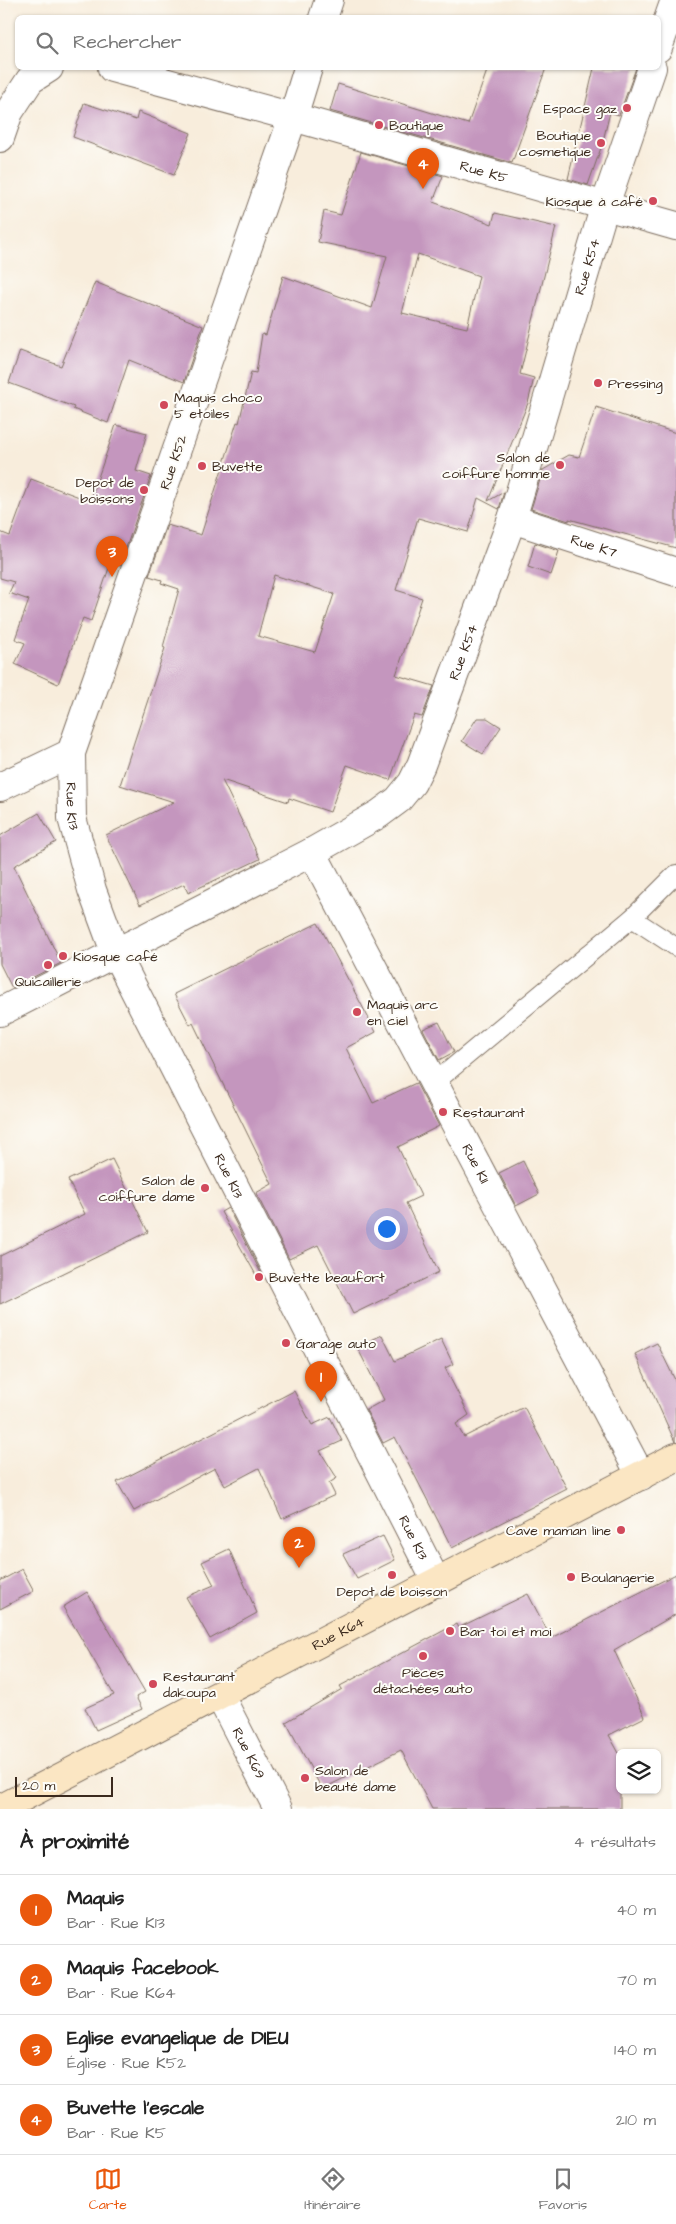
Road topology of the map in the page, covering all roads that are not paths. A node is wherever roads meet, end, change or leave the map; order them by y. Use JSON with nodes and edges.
{"nodes":[{"id":1,"x":328,"y":0,"type":"edge"},
{"id":2,"x":675,"y":0,"type":"edge"},
{"id":3,"x":324,"y":15,"type":"edge"},
{"id":4,"x":661,"y":40,"type":"edge"},
{"id":5,"x":47,"y":70,"type":"edge"},
{"id":6,"x":120,"y":70,"type":"edge"},
{"id":7,"x":307,"y":70,"type":"edge"},
{"id":8,"x":651,"y":70,"type":"edge"},
{"id":9,"x":293,"y":116,"type":"junction"},
{"id":10,"x":0,"y":138,"type":"edge"},
{"id":11,"x":605,"y":205,"type":"junction"},
{"id":12,"x":676,"y":226,"type":"edge"},
{"id":13,"x":512,"y":519,"type":"junction"},
{"id":14,"x":676,"y":572,"type":"edge"},
{"id":15,"x":71,"y":753,"type":"junction"},
{"id":16,"x":0,"y":787,"type":"edge"},
{"id":17,"x":312,"y":852,"type":"junction"},
{"id":18,"x":676,"y":874,"type":"edge"},
{"id":19,"x":632,"y":918,"type":"junction"},
{"id":20,"x":676,"y":946,"type":"edge"},
{"id":21,"x":115,"y":952,"type":"junction"},
{"id":22,"x":0,"y":1012,"type":"edge"},
{"id":23,"x":434,"y":1083,"type":"junction"},
{"id":24,"x":676,"y":1457,"type":"edge"},
{"id":25,"x":641,"y":1476,"type":"junction"},
{"id":26,"x":437,"y":1583,"type":"junction"},
{"id":27,"x":220,"y":1696,"type":"junction"},
{"id":28,"x":0,"y":1808,"type":"edge"},
{"id":29,"x":278,"y":1809,"type":"edge"}],
"edges":[{"from":1,"to":3,"type":"street"},
{"from":2,"to":4,"type":"street"},
{"from":5,"to":10,"type":"street"},
{"from":6,"to":9,"type":"street","name":"Rue K5"},
{"from":7,"to":9,"type":"street","name":"Rue K52"},
{"from":8,"to":11,"type":"street","name":"Rue K54"},
{"from":9,"to":11,"type":"street","name":"Rue K5"},
{"from":9,"to":15,"type":"street","name":"Rue K52"},
{"from":11,"to":12,"type":"street","name":"Rue K5"},
{"from":11,"to":13,"type":"street","name":"Rue K54"},
{"from":13,"to":14,"type":"street","name":"Rue K7"},
{"from":13,"to":17,"type":"street","name":"Rue K54"},
{"from":15,"to":16,"type":"street"},
{"from":15,"to":21,"type":"street","name":"Rue K13"},
{"from":17,"to":21,"type":"street","name":"Rue K54"},
{"from":17,"to":23,"type":"street","name":"Rue K11"},
{"from":18,"to":19,"type":"lane"},
{"from":19,"to":20,"type":"lane"},
{"from":19,"to":23,"type":"lane"},
{"from":21,"to":22,"type":"street","name":"Rue K54"},
{"from":21,"to":26,"type":"street","name":"Rue K13"},
{"from":23,"to":25,"type":"street","name":"Rue K11"},
{"from":24,"to":25,"type":"street","name":"Rue K64"},
{"from":25,"to":26,"type":"street","name":"Rue K64"},
{"from":26,"to":27,"type":"street","name":"Rue K64"},
{"from":27,"to":28,"type":"street","name":"Rue K64"},
{"from":27,"to":29,"type":"street","name":"Rue K69"}]}
